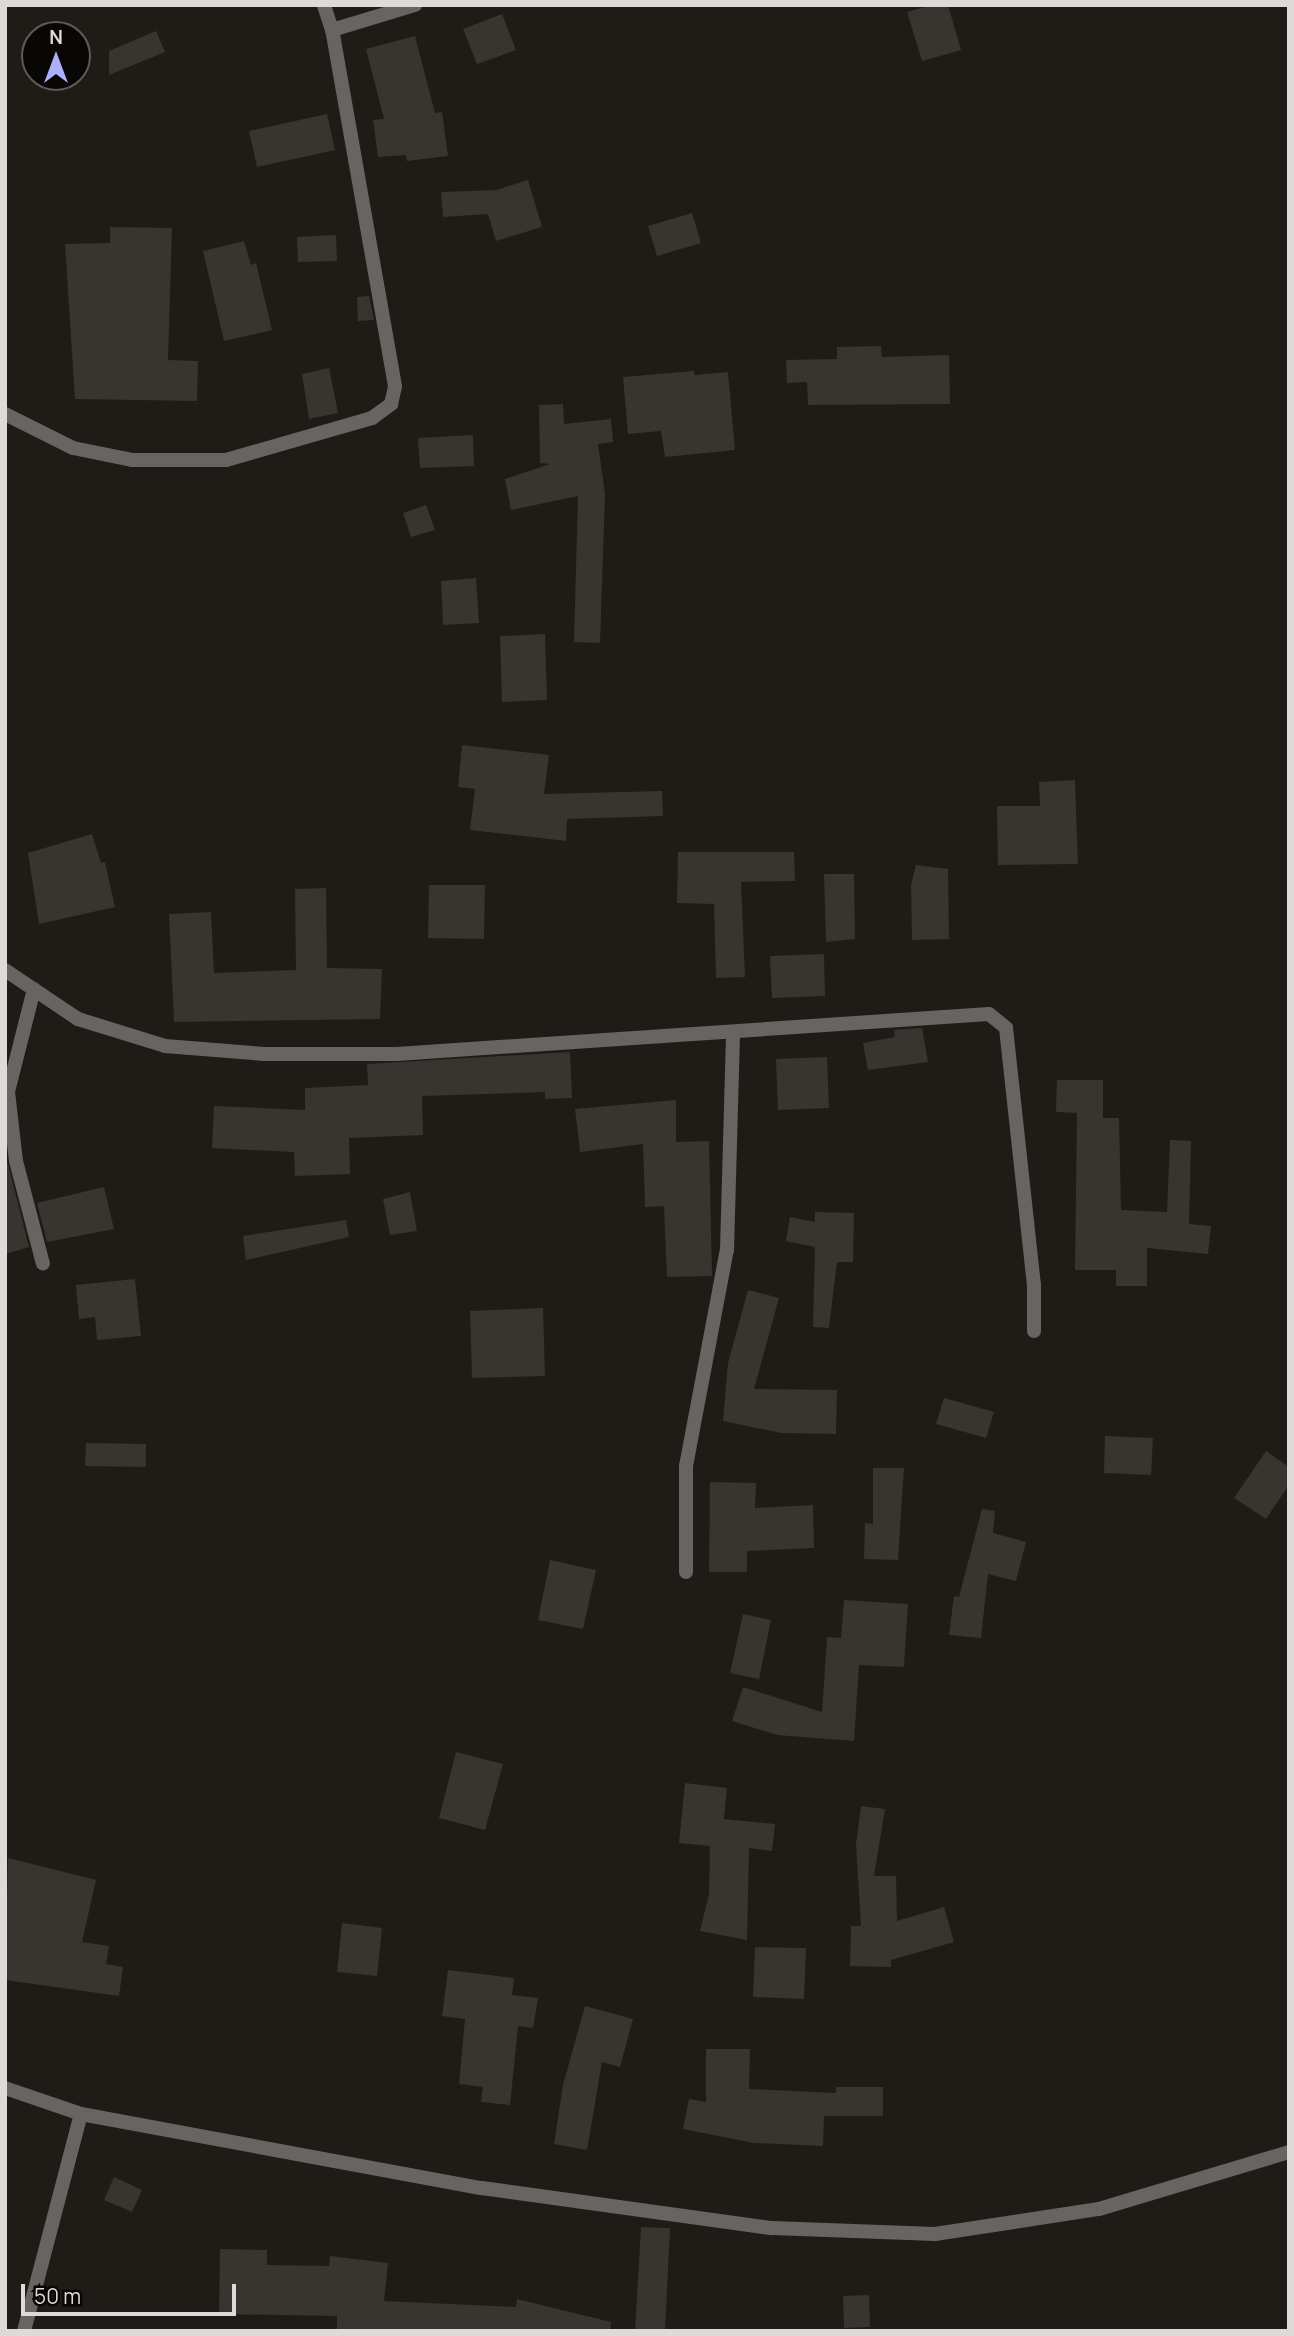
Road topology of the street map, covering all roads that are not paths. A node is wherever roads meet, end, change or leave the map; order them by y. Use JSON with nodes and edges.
{"nodes":[{"id":1,"x":324,"y":5,"type":"edge"},
{"id":2,"x":415,"y":5,"type":"edge"},
{"id":3,"x":332,"y":30,"type":"junction"},
{"id":4,"x":5,"y":414,"type":"edge"},
{"id":5,"x":5,"y":970,"type":"edge"},
{"id":6,"x":34,"y":989,"type":"junction"},
{"id":7,"x":733,"y":1032,"type":"junction"},
{"id":8,"x":43,"y":1264,"type":"dead end"},
{"id":9,"x":1034,"y":1331,"type":"dead end"},
{"id":10,"x":686,"y":1572,"type":"dead end"},
{"id":11,"x":5,"y":2088,"type":"edge"},
{"id":12,"x":81,"y":2114,"type":"junction"},
{"id":13,"x":1289,"y":2152,"type":"edge"},
{"id":14,"x":24,"y":2331,"type":"edge"}],
"edges":[{"from":1,"to":3,"type":"street"},
{"from":2,"to":3,"type":"street"},
{"from":3,"to":4,"type":"street"},
{"from":5,"to":6,"type":"street"},
{"from":6,"to":7,"type":"street"},
{"from":6,"to":8,"type":"street"},
{"from":7,"to":9,"type":"street"},
{"from":7,"to":10,"type":"street"},
{"from":11,"to":12,"type":"street"},
{"from":12,"to":13,"type":"street"},
{"from":12,"to":14,"type":"street"}]}
